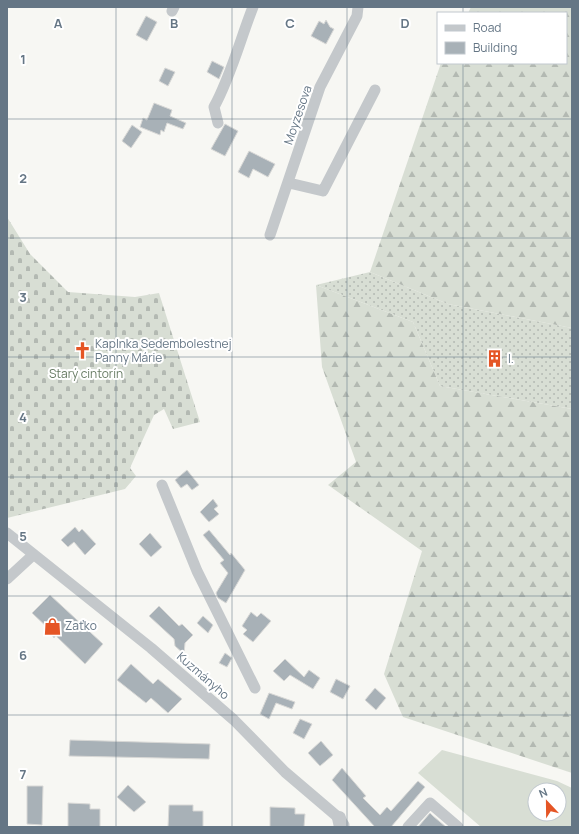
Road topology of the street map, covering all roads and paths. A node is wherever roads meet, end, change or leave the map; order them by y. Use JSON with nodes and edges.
{"nodes":[{"id":1,"x":253,"y":7,"type":"edge"},
{"id":2,"x":358,"y":7,"type":"edge"},
{"id":3,"x":375,"y":90,"type":"dead end"},
{"id":4,"x":218,"y":122,"type":"dead end"},
{"id":5,"x":289,"y":183,"type":"junction"},
{"id":6,"x":270,"y":235,"type":"dead end"},
{"id":7,"x":162,"y":485,"type":"dead end"},
{"id":8,"x":7,"y":533,"type":"edge"},
{"id":9,"x":34,"y":555,"type":"junction"},
{"id":10,"x":7,"y":579,"type":"edge"},
{"id":11,"x":255,"y":688,"type":"dead end"},
{"id":12,"x":342,"y":824,"type":"edge"},
{"id":13,"x":408,"y":827,"type":"edge"},
{"id":14,"x":458,"y":827,"type":"edge"}],
"edges":[{"from":1,"to":4,"type":"street"},
{"from":2,"to":5,"type":"street","name":"Moyzesova"},
{"from":3,"to":5,"type":"street"},
{"from":5,"to":6,"type":"street","name":"Moyzesova"},
{"from":7,"to":11,"type":"street"},
{"from":8,"to":9,"type":"street","name":"Kuzmányho"},
{"from":9,"to":10,"type":"street"},
{"from":9,"to":12,"type":"street","name":"Kuzmányho"},
{"from":13,"to":14,"type":"street"}]}
